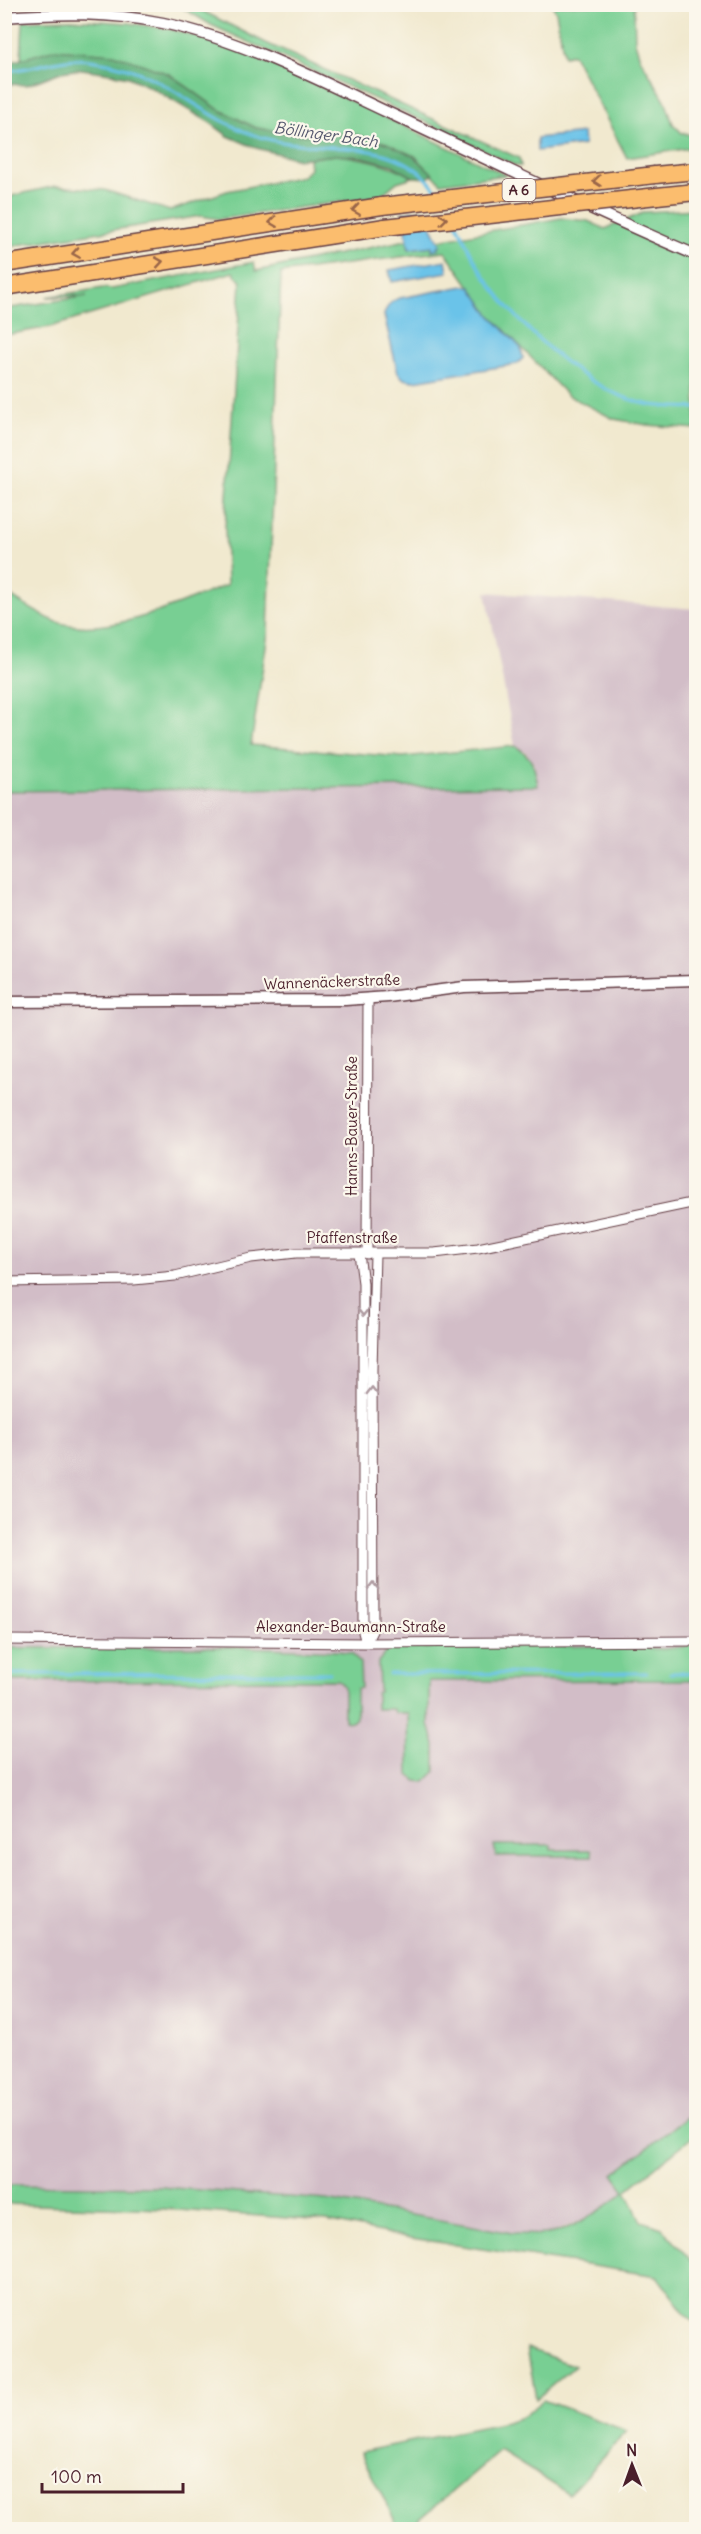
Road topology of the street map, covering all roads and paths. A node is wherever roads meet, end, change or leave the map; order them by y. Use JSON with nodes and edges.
{"nodes":[{"id":1,"x":4,"y":17,"type":"edge"},
{"id":2,"x":696,"y":171,"type":"edge"},
{"id":3,"x":696,"y":192,"type":"edge"},
{"id":4,"x":696,"y":255,"type":"edge"},
{"id":5,"x":4,"y":264,"type":"edge"},
{"id":6,"x":4,"y":287,"type":"edge"},
{"id":7,"x":696,"y":980,"type":"edge"},
{"id":8,"x":368,"y":999,"type":"junction"},
{"id":9,"x":4,"y":1002,"type":"edge"},
{"id":10,"x":696,"y":1202,"type":"edge"},
{"id":11,"x":367,"y":1254,"type":"junction"},
{"id":12,"x":4,"y":1282,"type":"edge"},
{"id":13,"x":367,"y":1370,"type":"junction"},
{"id":14,"x":4,"y":1640,"type":"edge"},
{"id":15,"x":696,"y":1641,"type":"edge"},
{"id":16,"x":366,"y":1642,"type":"junction"}],
"edges":[{"from":1,"to":4,"type":"street"},
{"from":2,"to":5,"type":"highway","number":"A 6","one_way":true,"bridge":true},
{"from":6,"to":3,"type":"highway","number":"A 6","one_way":true,"bridge":true},
{"from":7,"to":8,"type":"street","name":"Wannenäckerstraße"},
{"from":8,"to":9,"type":"street","name":"Wannenäckerstraße"},
{"from":8,"to":11,"type":"street","name":"Hanns-Bauer-Straße"},
{"from":10,"to":11,"type":"street","name":"Pfaffenstraße"},
{"from":11,"to":12,"type":"street","name":"Pfaffenstraße"},
{"from":11,"to":13,"type":"street","name":"Hanns-Bauer-Straße","one_way":true},
{"from":11,"to":13,"type":"street","name":"Hanns-Bauer-Straße"},
{"from":13,"to":16,"type":"street","name":"Hanns-Bauer-Straße"},
{"from":14,"to":16,"type":"street","name":"Alexander-Baumann-Straße"},
{"from":15,"to":16,"type":"street","name":"Alexander-Baumann-Straße"}]}
